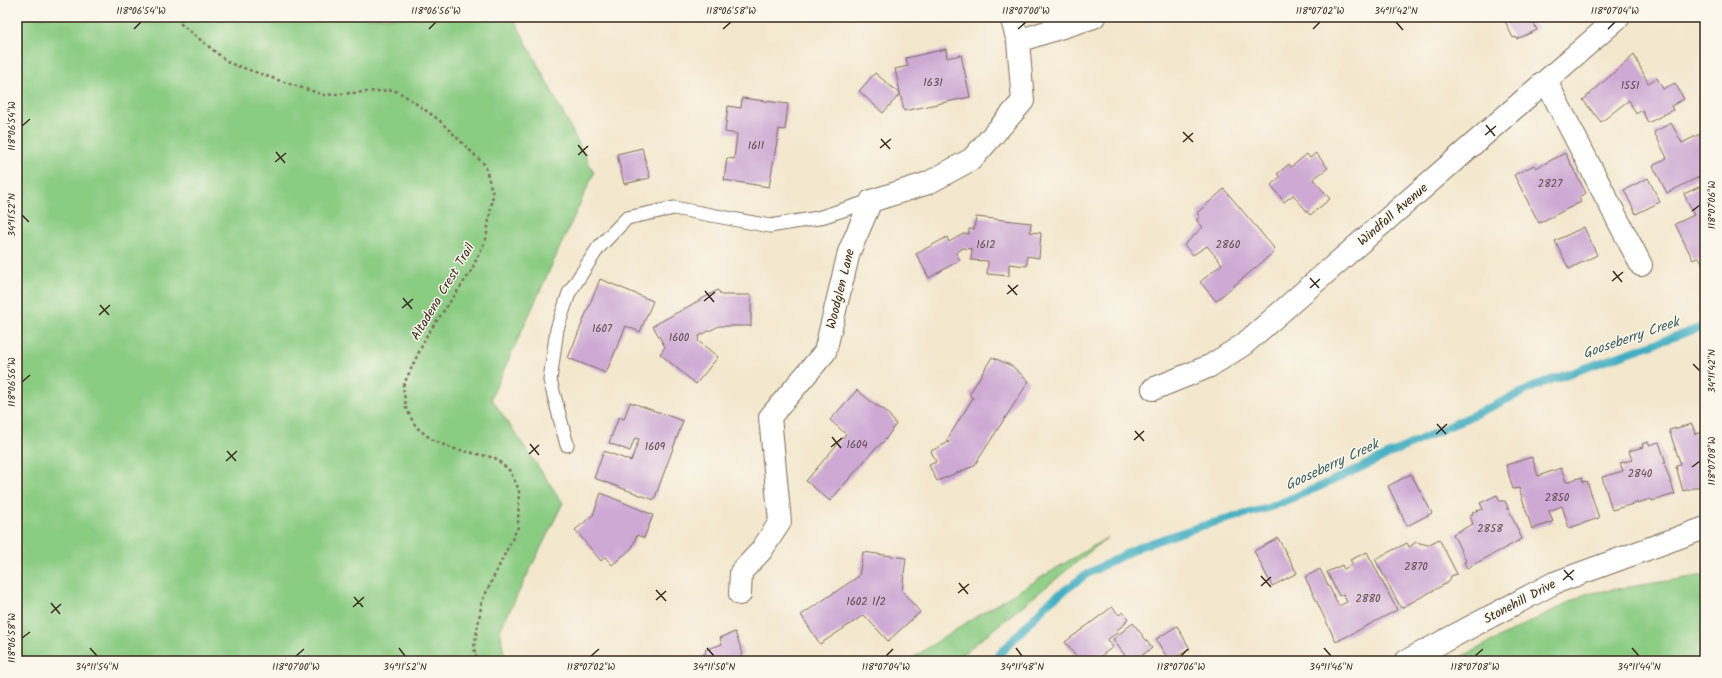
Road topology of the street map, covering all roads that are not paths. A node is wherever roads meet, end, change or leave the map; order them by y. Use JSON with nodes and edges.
{"nodes":[{"id":1,"x":1011,"y":17,"type":"edge"},
{"id":2,"x":1094,"y":17,"type":"edge"},
{"id":3,"x":1619,"y":17,"type":"edge"},
{"id":4,"x":1018,"y":41,"type":"junction"},
{"id":5,"x":1546,"y":81,"type":"junction"},
{"id":6,"x":871,"y":201,"type":"junction"},
{"id":7,"x":1641,"y":265,"type":"dead end"},
{"id":8,"x":1153,"y":389,"type":"dead end"},
{"id":9,"x":567,"y":445,"type":"dead end"},
{"id":10,"x":1705,"y":528,"type":"edge"},
{"id":11,"x":740,"y":594,"type":"dead end"},
{"id":12,"x":1406,"y":661,"type":"edge"}],
"edges":[{"from":1,"to":4,"type":"street"},
{"from":2,"to":4,"type":"street"},
{"from":3,"to":5,"type":"street","name":"Windfall Avenue"},
{"from":4,"to":6,"type":"street"},
{"from":5,"to":7,"type":"street"},
{"from":5,"to":8,"type":"street","name":"Windfall Avenue"},
{"from":6,"to":9,"type":"lane"},
{"from":6,"to":11,"type":"street","name":"Woodglen Lane"},
{"from":10,"to":12,"type":"street","name":"Stonehill Drive"}]}
